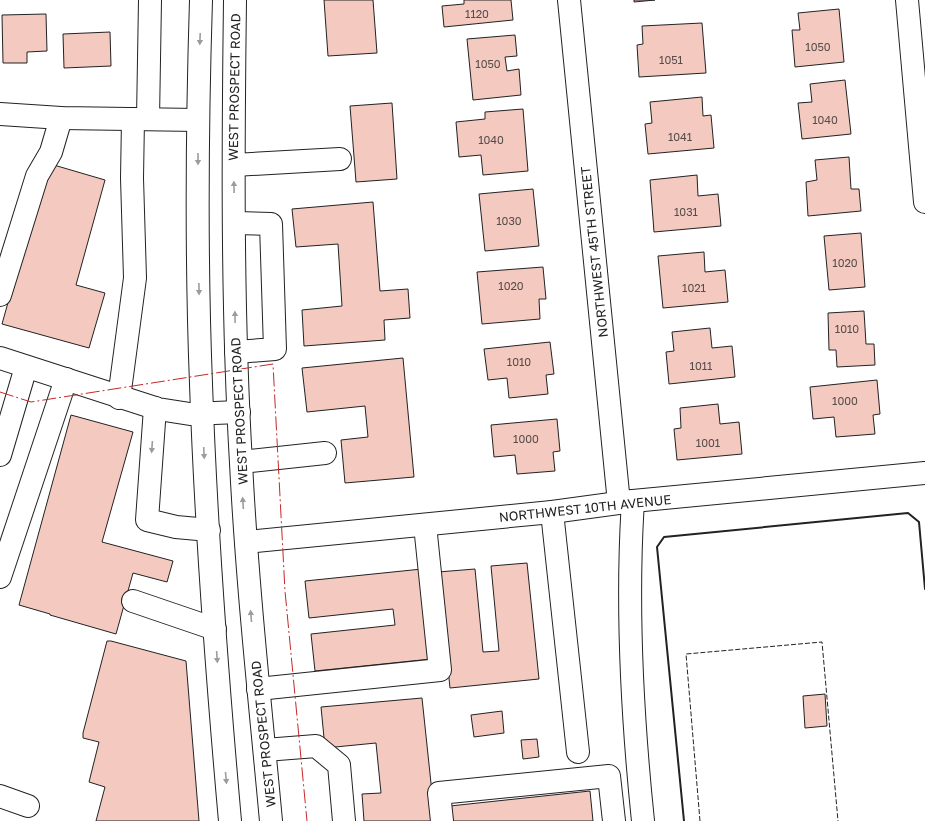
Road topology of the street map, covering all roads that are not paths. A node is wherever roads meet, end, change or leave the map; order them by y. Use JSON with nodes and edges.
{"nodes":[{"id":1,"x":150,"y":0,"type":"edge"},
{"id":2,"x":201,"y":0,"type":"edge"},
{"id":3,"x":235,"y":0,"type":"edge"},
{"id":4,"x":569,"y":0,"type":"edge"},
{"id":5,"x":907,"y":0,"type":"edge"},
{"id":6,"x":0,"y":114,"type":"edge"},
{"id":7,"x":61,"y":118,"type":"junction"},
{"id":8,"x":140,"y":119,"type":"junction"},
{"id":9,"x":198,"y":120,"type":"junction"},
{"id":10,"x":340,"y":159,"type":"dead end"},
{"id":11,"x":234,"y":164,"type":"junction"},
{"id":12,"x":923,"y":167,"type":"edge"},
{"id":13,"x":925,"y":202,"type":"edge"},
{"id":14,"x":234,"y":223,"type":"junction"},
{"id":15,"x":0,"y":295,"type":"edge"},
{"id":16,"x":236,"y":352,"type":"junction"},
{"id":17,"x":0,"y":358,"type":"edge"},
{"id":18,"x":26,"y":367,"type":"junction"},
{"id":19,"x":66,"y":380,"type":"junction"},
{"id":20,"x":119,"y":398,"type":"junction"},
{"id":21,"x":155,"y":408,"type":"junction"},
{"id":22,"x":239,"y":412,"type":"junction"},
{"id":23,"x":202,"y":414,"type":"junction"},
{"id":24,"x":325,"y":453,"type":"dead end"},
{"id":25,"x":0,"y":455,"type":"edge"},
{"id":26,"x":241,"y":462,"type":"junction"},
{"id":27,"x":925,"y":473,"type":"edge"},
{"id":28,"x":626,"y":502,"type":"junction"},
{"id":29,"x":552,"y":512,"type":"junction"},
{"id":30,"x":425,"y":525,"type":"junction"},
{"id":31,"x":209,"y":530,"type":"junction"},
{"id":32,"x":246,"y":542,"type":"junction"},
{"id":33,"x":0,"y":577,"type":"edge"},
{"id":34,"x":133,"y":601,"type":"dead end"},
{"id":35,"x":215,"y":629,"type":"junction"},
{"id":36,"x":258,"y":689,"type":"junction"},
{"id":37,"x":264,"y":750,"type":"junction"},
{"id":38,"x":578,"y":752,"type":"dead end"},
{"id":39,"x":0,"y":796,"type":"edge"},
{"id":40,"x":28,"y":806,"type":"dead end"},
{"id":41,"x":230,"y":821,"type":"edge"},
{"id":42,"x":271,"y":821,"type":"edge"},
{"id":43,"x":344,"y":821,"type":"edge"},
{"id":44,"x":442,"y":821,"type":"edge"},
{"id":45,"x":614,"y":821,"type":"edge"},
{"id":46,"x":643,"y":821,"type":"edge"}],
"edges":[{"from":1,"to":8,"type":"street"},
{"from":2,"to":9,"type":"street","one_way":true},
{"from":3,"to":11,"type":"street","name":"WEST PROSPECT ROAD"},
{"from":4,"to":28,"type":"street","name":"NORTHWEST 45TH STREET"},
{"from":5,"to":12,"type":"street"},
{"from":6,"to":7,"type":"street"},
{"from":7,"to":8,"type":"street"},
{"from":7,"to":15,"type":"street"},
{"from":8,"to":9,"type":"street"},
{"from":8,"to":20,"type":"street"},
{"from":9,"to":23,"type":"street","one_way":true},
{"from":10,"to":11,"type":"street"},
{"from":14,"to":11,"type":"street","name":"WEST PROSPECT ROAD","one_way":true},
{"from":12,"to":13,"type":"street"},
{"from":16,"to":14,"type":"street","name":"WEST PROSPECT ROAD","one_way":true},
{"from":14,"to":16,"type":"street"},
{"from":16,"to":22,"type":"street","name":"WEST PROSPECT ROAD"},
{"from":17,"to":18,"type":"street"},
{"from":18,"to":19,"type":"street"},
{"from":18,"to":25,"type":"street"},
{"from":19,"to":20,"type":"street"},
{"from":19,"to":33,"type":"street"},
{"from":20,"to":21,"type":"street"},
{"from":21,"to":23,"type":"street"},
{"from":21,"to":31,"type":"street","one_way":true},
{"from":22,"to":23,"type":"street"},
{"from":22,"to":26,"type":"street","name":"WEST PROSPECT ROAD"},
{"from":23,"to":31,"type":"street","one_way":true},
{"from":24,"to":26,"type":"street"},
{"from":32,"to":26,"type":"street","name":"WEST PROSPECT ROAD","one_way":true},
{"from":27,"to":28,"type":"street","name":"NORTHWEST 10TH AVENUE"},
{"from":28,"to":29,"type":"street","name":"NORTHWEST 10TH AVENUE"},
{"from":28,"to":46,"type":"street","name":"NORTHWEST 45TH STREET"},
{"from":29,"to":30,"type":"street","name":"NORTHWEST 10TH AVENUE"},
{"from":29,"to":38,"type":"street"},
{"from":30,"to":32,"type":"street","name":"NORTHWEST 10TH AVENUE"},
{"from":30,"to":36,"type":"street"},
{"from":31,"to":35,"type":"street"},
{"from":36,"to":32,"type":"street","name":"WEST PROSPECT ROAD","one_way":true},
{"from":34,"to":35,"type":"street"},
{"from":35,"to":41,"type":"street","one_way":true},
{"from":36,"to":37,"type":"street","name":"WEST PROSPECT ROAD"},
{"from":37,"to":42,"type":"street","name":"WEST PROSPECT ROAD"},
{"from":37,"to":43,"type":"street"},
{"from":39,"to":40,"type":"street"},
{"from":44,"to":45,"type":"street"}]}
